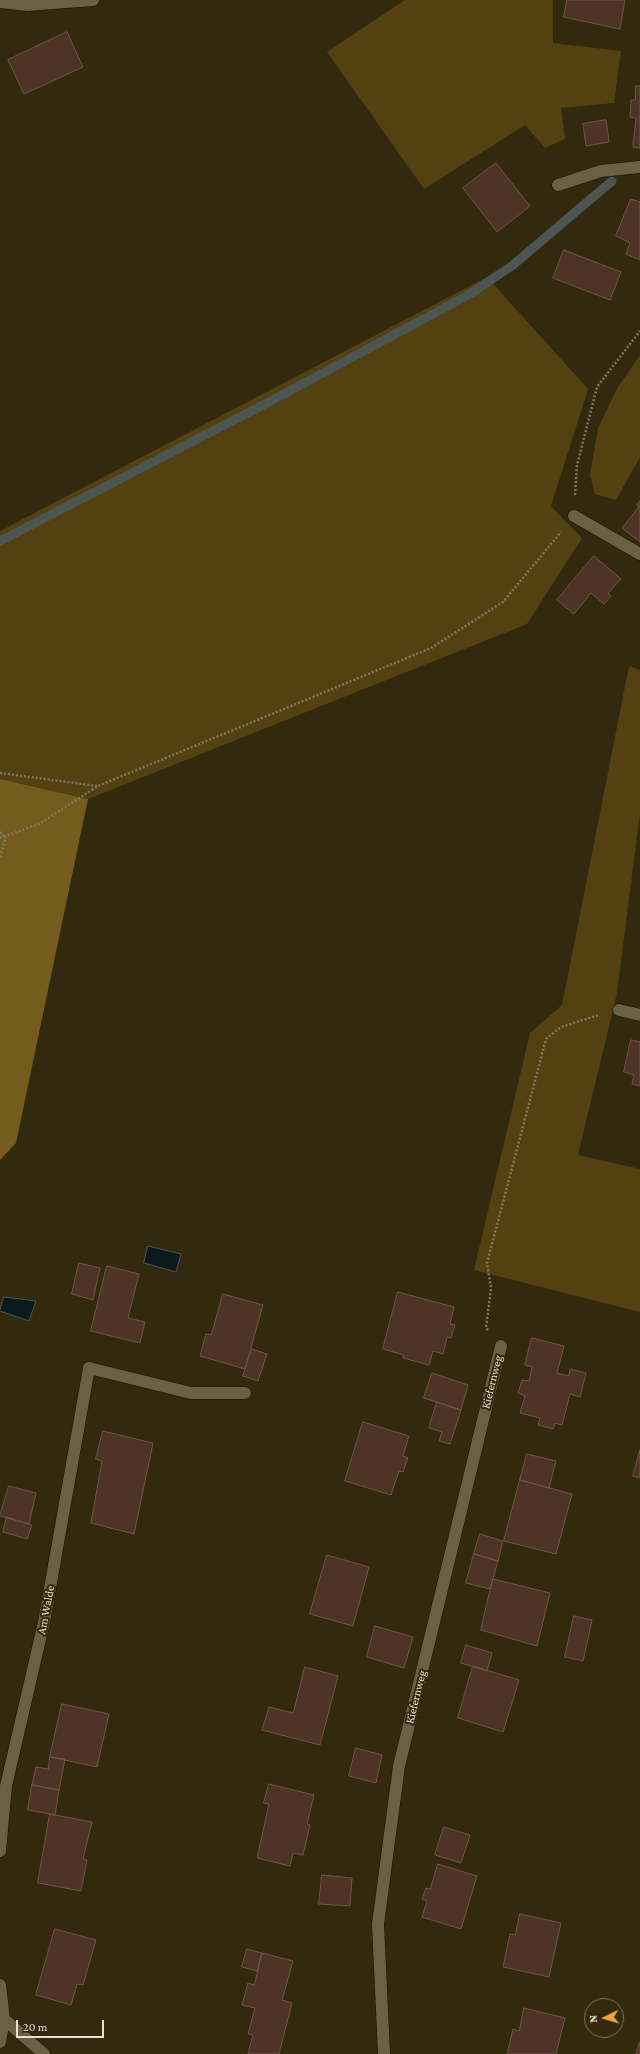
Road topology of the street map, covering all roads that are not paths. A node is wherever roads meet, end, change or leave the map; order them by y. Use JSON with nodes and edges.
{"nodes":[{"id":1,"x":93,"y":0,"type":"edge"},
{"id":2,"x":0,"y":2,"type":"edge"},
{"id":3,"x":640,"y":167,"type":"edge"},
{"id":4,"x":558,"y":185,"type":"dead end"},
{"id":5,"x":574,"y":516,"type":"road end"},
{"id":6,"x":640,"y":554,"type":"edge"},
{"id":7,"x":619,"y":1010,"type":"road end"},
{"id":8,"x":640,"y":1015,"type":"edge"},
{"id":9,"x":501,"y":1346,"type":"road end"},
{"id":10,"x":245,"y":1393,"type":"dead end"},
{"id":11,"x":0,"y":1851,"type":"edge"},
{"id":12,"x":0,"y":1985,"type":"edge"},
{"id":13,"x":4,"y":2019,"type":"junction"},
{"id":14,"x":0,"y":2042,"type":"edge"},
{"id":15,"x":44,"y":2054,"type":"edge"},
{"id":16,"x":384,"y":2054,"type":"edge"}],
"edges":[{"from":1,"to":2,"type":"street"},
{"from":3,"to":4,"type":"street"},
{"from":5,"to":6,"type":"street"},
{"from":7,"to":8,"type":"street"},
{"from":9,"to":16,"type":"street","name":"Kiefernweg"},
{"from":10,"to":11,"type":"street","name":"Am Walde"},
{"from":12,"to":13,"type":"street"},
{"from":13,"to":14,"type":"street"},
{"from":13,"to":15,"type":"street"}]}
